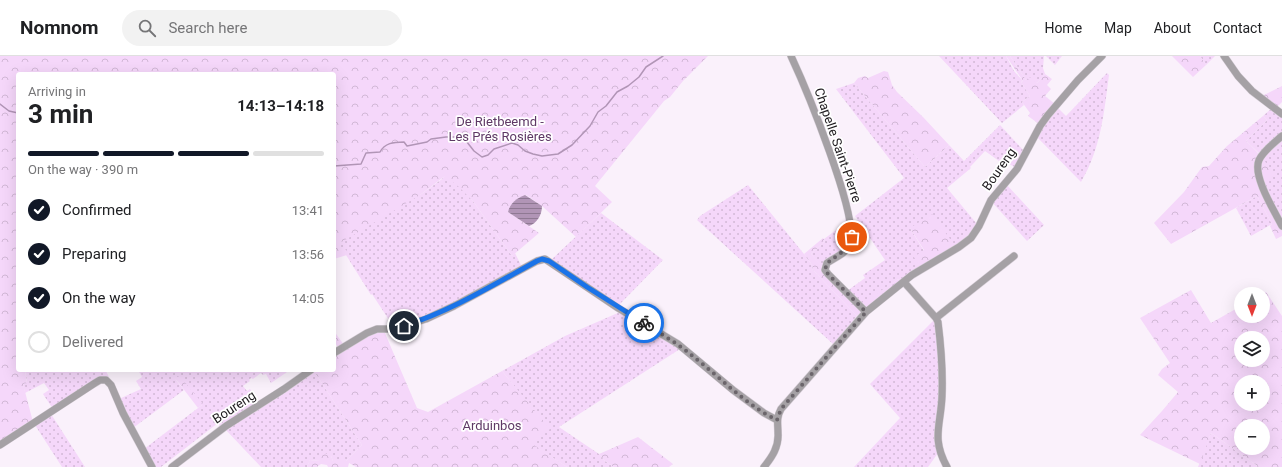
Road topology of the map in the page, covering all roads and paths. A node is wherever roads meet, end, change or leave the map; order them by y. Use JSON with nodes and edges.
{"nodes":[{"id":1,"x":791,"y":56,"type":"edge"},
{"id":2,"x":1102,"y":56,"type":"edge"},
{"id":3,"x":1224,"y":56,"type":"edge"},
{"id":4,"x":1282,"y":114,"type":"edge"},
{"id":5,"x":1282,"y":136,"type":"edge"},
{"id":6,"x":1282,"y":226,"type":"edge"},
{"id":7,"x":1014,"y":256,"type":"dead end"},
{"id":8,"x":904,"y":282,"type":"junction"},
{"id":9,"x":866,"y":312,"type":"junction"},
{"id":10,"x":936,"y":318,"type":"junction"},
{"id":11,"x":336,"y":352,"type":"edge"},
{"id":12,"x":308,"y":372,"type":"edge"},
{"id":13,"x":777,"y":420,"type":"junction"},
{"id":14,"x":0,"y":445,"type":"edge"},
{"id":15,"x":152,"y":467,"type":"edge"},
{"id":16,"x":172,"y":467,"type":"edge"},
{"id":17,"x":764,"y":467,"type":"edge"},
{"id":18,"x":947,"y":467,"type":"edge"}],
"edges":[{"from":1,"to":9,"type":"street","name":"Chapelle Saint-Pierre"},
{"from":2,"to":8,"type":"street","name":"Boureng"},
{"from":3,"to":4,"type":"street"},
{"from":5,"to":6,"type":"street"},
{"from":7,"to":10,"type":"street"},
{"from":8,"to":9,"type":"street","name":"Boureng"},
{"from":8,"to":10,"type":"street"},
{"from":9,"to":13,"type":"street","name":"Boureng"},
{"from":10,"to":18,"type":"street"},
{"from":11,"to":13,"type":"street"},
{"from":12,"to":16,"type":"street","name":"Boureng"},
{"from":13,"to":17,"type":"street"},
{"from":14,"to":15,"type":"street"}]}
